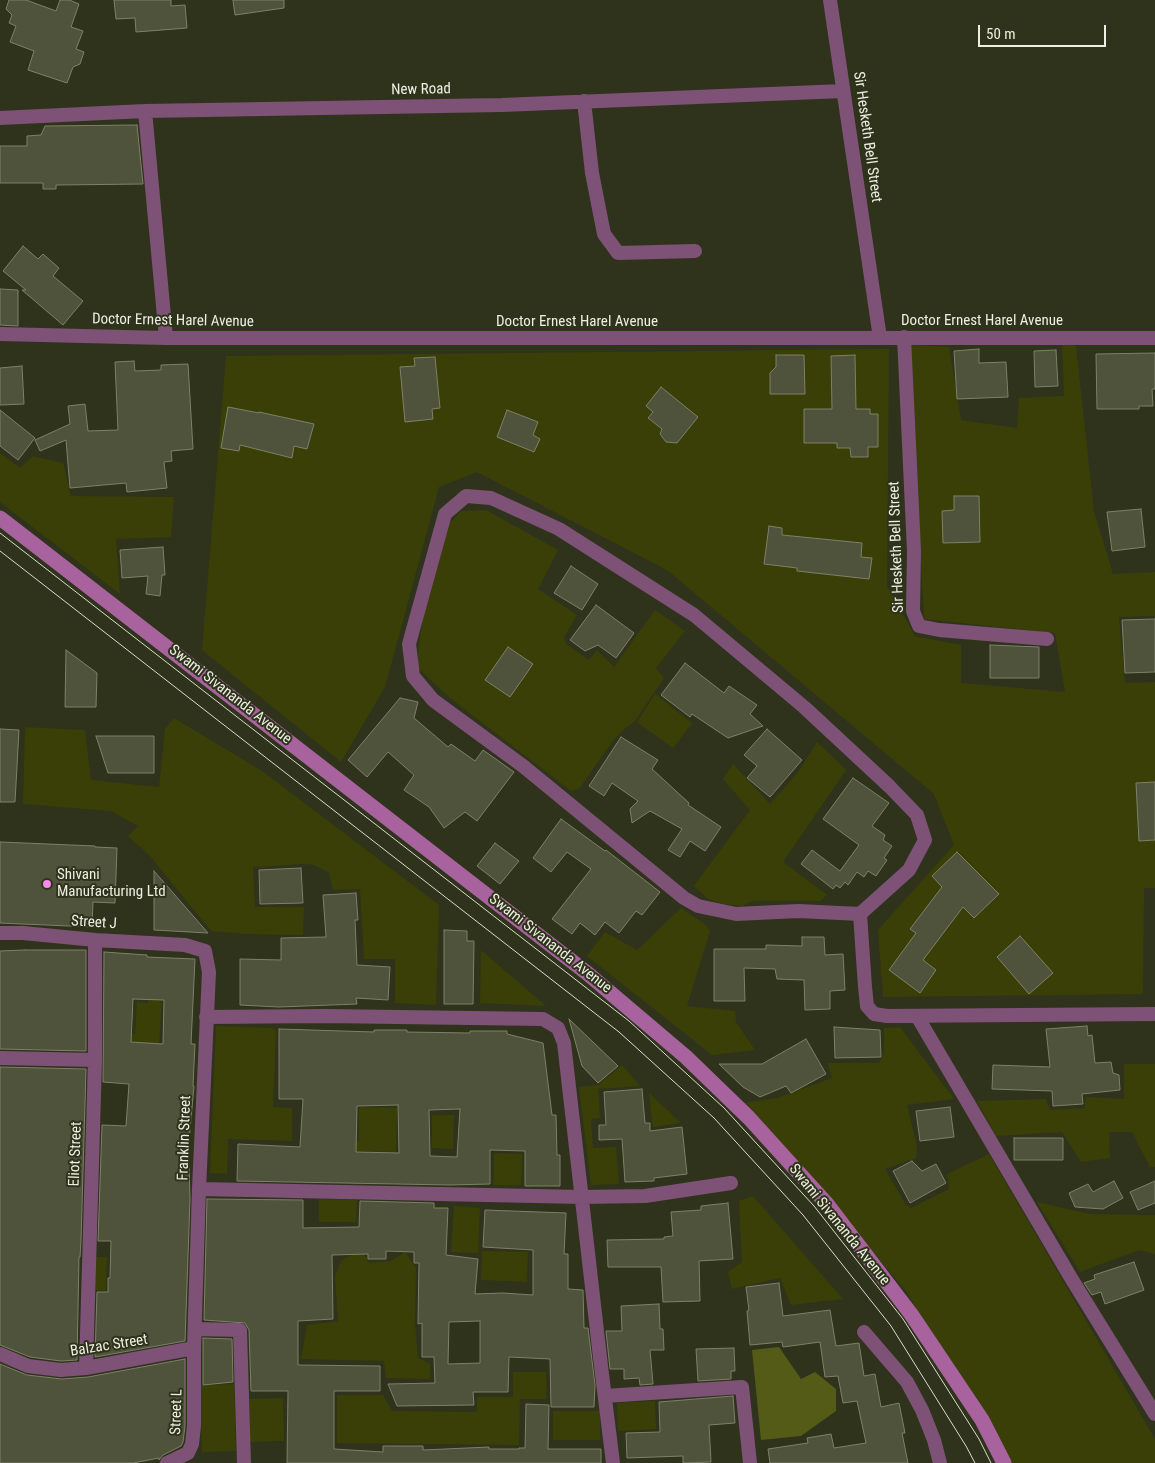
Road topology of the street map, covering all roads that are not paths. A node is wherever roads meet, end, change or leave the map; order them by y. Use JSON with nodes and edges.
{"nodes":[{"id":1,"x":830,"y":0,"type":"edge"},
{"id":2,"x":843,"y":91,"type":"junction"},
{"id":3,"x":584,"y":101,"type":"junction"},
{"id":4,"x":145,"y":111,"type":"junction"},
{"id":5,"x":0,"y":118,"type":"edge"},
{"id":6,"x":695,"y":250,"type":"dead end"},
{"id":7,"x":0,"y":334,"type":"edge"},
{"id":8,"x":904,"y":337,"type":"junction"},
{"id":9,"x":166,"y":338,"type":"junction"},
{"id":10,"x":880,"y":338,"type":"junction"},
{"id":11,"x":1155,"y":338,"type":"edge"},
{"id":12,"x":0,"y":518,"type":"edge"},
{"id":13,"x":1047,"y":639,"type":"dead end"},
{"id":14,"x":860,"y":914,"type":"junction"},
{"id":15,"x":0,"y":933,"type":"edge"},
{"id":16,"x":95,"y":940,"type":"junction"},
{"id":17,"x":185,"y":944,"type":"joint"},
{"id":18,"x":1155,"y":1014,"type":"edge"},
{"id":19,"x":917,"y":1016,"type":"junction"},
{"id":20,"x":206,"y":1017,"type":"junction"},
{"id":21,"x":0,"y":1058,"type":"edge"},
{"id":22,"x":95,"y":1060,"type":"junction"},
{"id":23,"x":731,"y":1183,"type":"dead end"},
{"id":24,"x":199,"y":1189,"type":"junction"},
{"id":25,"x":582,"y":1197,"type":"junction"},
{"id":26,"x":195,"y":1329,"type":"junction"},
{"id":27,"x":864,"y":1332,"type":"dead end"},
{"id":28,"x":194,"y":1348,"type":"junction"},
{"id":29,"x":0,"y":1354,"type":"edge"},
{"id":30,"x":86,"y":1368,"type":"junction"},
{"id":31,"x":605,"y":1396,"type":"junction"},
{"id":32,"x":1155,"y":1414,"type":"edge"},
{"id":33,"x":167,"y":1463,"type":"edge"},
{"id":34,"x":244,"y":1463,"type":"edge"},
{"id":35,"x":614,"y":1463,"type":"edge"},
{"id":36,"x":750,"y":1463,"type":"edge"},
{"id":37,"x":940,"y":1463,"type":"edge"},
{"id":38,"x":1004,"y":1463,"type":"edge"}],
"edges":[{"from":1,"to":2,"type":"street","name":"Sir Hesketh Bell Street"},
{"from":2,"to":3,"type":"street","name":"New Road"},
{"from":2,"to":10,"type":"street","name":"Sir Hesketh Bell Street"},
{"from":3,"to":4,"type":"street","name":"New Road"},
{"from":3,"to":6,"type":"street"},
{"from":4,"to":5,"type":"street","name":"New Road"},
{"from":4,"to":9,"type":"street"},
{"from":7,"to":9,"type":"street","name":"Doctor Ernest Harel Avenue"},
{"from":8,"to":10,"type":"street","name":"Doctor Ernest Harel Avenue"},
{"from":8,"to":11,"type":"street","name":"Doctor Ernest Harel Avenue"},
{"from":8,"to":13,"type":"street","name":"Sir Hesketh Bell Street"},
{"from":9,"to":10,"type":"street","name":"Doctor Ernest Harel Avenue"},
{"from":12,"to":38,"type":"street","name":"Swami Sivananda Avenue"},
{"from":14,"to":14,"type":"street"},
{"from":14,"to":19,"type":"street"},
{"from":15,"to":16,"type":"street","name":"Street J"},
{"from":16,"to":17,"type":"street","name":"Street J"},
{"from":16,"to":22,"type":"street","name":"Eliot Street"},
{"from":17,"to":20,"type":"street","name":"Franklin Street"},
{"from":18,"to":19,"type":"street"},
{"from":19,"to":32,"type":"street"},
{"from":20,"to":24,"type":"street","name":"Franklin Street"},
{"from":20,"to":25,"type":"street"},
{"from":21,"to":22,"type":"street"},
{"from":22,"to":30,"type":"street","name":"Eliot Street"},
{"from":23,"to":25,"type":"street"},
{"from":24,"to":25,"type":"street"},
{"from":24,"to":26,"type":"street","name":"Franklin Street"},
{"from":25,"to":31,"type":"street"},
{"from":26,"to":28,"type":"street","name":"Franklin Street"},
{"from":26,"to":34,"type":"street"},
{"from":27,"to":37,"type":"street"},
{"from":28,"to":30,"type":"street","name":"Balzac Street"},
{"from":28,"to":33,"type":"street","name":"Street L"},
{"from":29,"to":30,"type":"street","name":"Balzac Street"},
{"from":31,"to":35,"type":"street"},
{"from":31,"to":36,"type":"street"}]}
